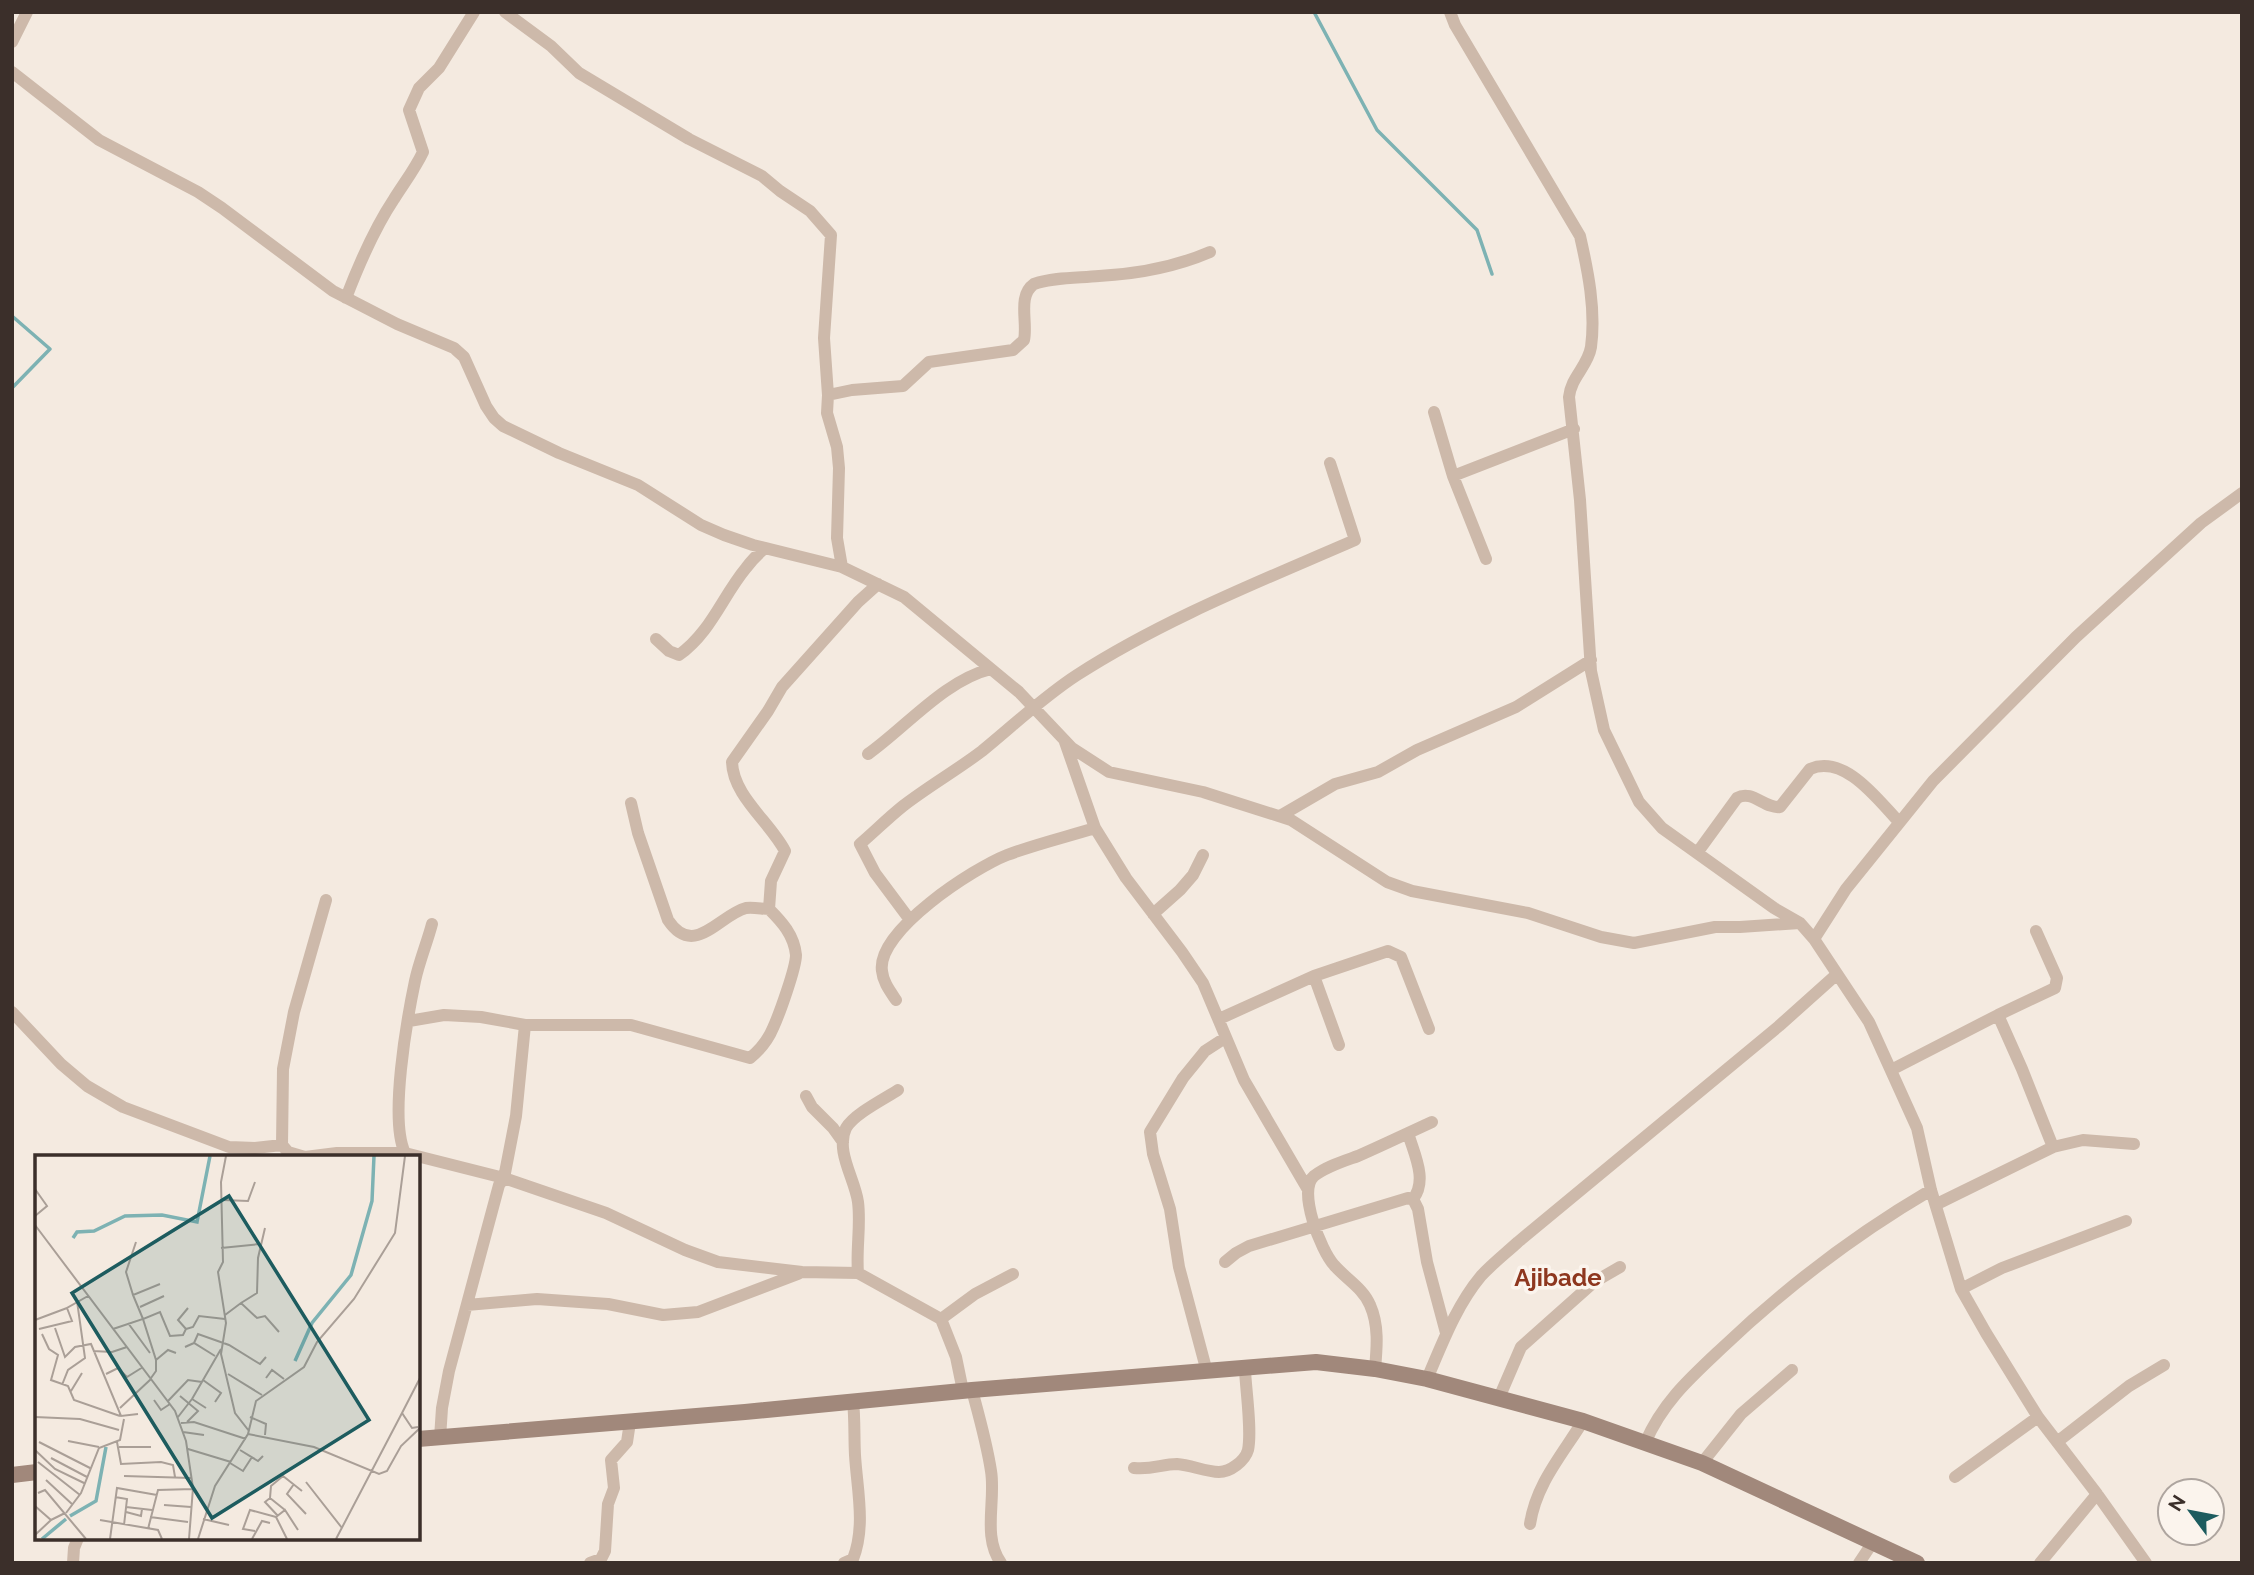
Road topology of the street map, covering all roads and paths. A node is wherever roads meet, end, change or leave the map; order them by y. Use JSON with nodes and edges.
{"nodes":[{"id":1,"x":27,"y":12,"type":"edge"},
{"id":2,"x":474,"y":12,"type":"edge"},
{"id":3,"x":505,"y":12,"type":"edge"},
{"id":4,"x":1450,"y":12,"type":"edge"},
{"id":5,"x":12,"y":42,"type":"edge"},
{"id":6,"x":12,"y":72,"type":"edge"},
{"id":7,"x":1210,"y":252,"type":"dead end"},
{"id":8,"x":346,"y":298,"type":"junction"},
{"id":9,"x":828,"y":395,"type":"junction"},
{"id":10,"x":1434,"y":412,"type":"dead end"},
{"id":11,"x":1574,"y":429,"type":"junction"},
{"id":12,"x":1329,"y":463,"type":"dead end"},
{"id":13,"x":1453,"y":476,"type":"junction"},
{"id":14,"x":2242,"y":493,"type":"edge"},
{"id":15,"x":765,"y":548,"type":"junction"},
{"id":16,"x":1486,"y":559,"type":"dead end"},
{"id":17,"x":842,"y":567,"type":"junction"},
{"id":18,"x":878,"y":584,"type":"junction"},
{"id":19,"x":656,"y":639,"type":"dead end"},
{"id":20,"x":1591,"y":660,"type":"junction"},
{"id":21,"x":991,"y":669,"type":"junction"},
{"id":22,"x":1032,"y":707,"type":"junction"},
{"id":23,"x":1064,"y":739,"type":"junction"},
{"id":24,"x":868,"y":754,"type":"dead end"},
{"id":25,"x":631,"y":803,"type":"dead end"},
{"id":26,"x":1280,"y":816,"type":"junction"},
{"id":27,"x":1899,"y":822,"type":"junction"},
{"id":28,"x":1095,"y":828,"type":"junction"},
{"id":29,"x":1697,"y":853,"type":"junction"},
{"id":30,"x":1203,"y":855,"type":"dead end"},
{"id":31,"x":326,"y":900,"type":"dead end"},
{"id":32,"x":769,"y":909,"type":"junction"},
{"id":33,"x":1153,"y":914,"type":"junction"},
{"id":34,"x":910,"y":920,"type":"junction"},
{"id":35,"x":1800,"y":923,"type":"junction"},
{"id":36,"x":432,"y":924,"type":"dead end"},
{"id":37,"x":2036,"y":931,"type":"dead end"},
{"id":38,"x":1814,"y":939,"type":"junction"},
{"id":39,"x":1836,"y":975,"type":"junction"},
{"id":40,"x":1314,"y":976,"type":"junction"},
{"id":41,"x":896,"y":1000,"type":"dead end"},
{"id":42,"x":12,"y":1012,"type":"edge"},
{"id":43,"x":1998,"y":1015,"type":"junction"},
{"id":44,"x":1219,"y":1019,"type":"junction"},
{"id":45,"x":409,"y":1021,"type":"junction"},
{"id":46,"x":525,"y":1026,"type":"junction"},
{"id":47,"x":1429,"y":1029,"type":"dead end"},
{"id":48,"x":1225,"y":1038,"type":"junction"},
{"id":49,"x":1339,"y":1045,"type":"dead end"},
{"id":50,"x":1891,"y":1070,"type":"junction"},
{"id":51,"x":898,"y":1090,"type":"dead end"},
{"id":52,"x":806,"y":1096,"type":"dead end"},
{"id":53,"x":1432,"y":1122,"type":"dead end"},
{"id":54,"x":1408,"y":1133,"type":"junction"},
{"id":55,"x":843,"y":1142,"type":"junction"},
{"id":56,"x":2134,"y":1144,"type":"dead end"},
{"id":57,"x":282,"y":1145,"type":"junction"},
{"id":58,"x":2053,"y":1147,"type":"junction"},
{"id":59,"x":405,"y":1153,"type":"junction"},
{"id":60,"x":298,"y":1155,"type":"edge"},
{"id":61,"x":321,"y":1155,"type":"edge"},
{"id":62,"x":413,"y":1155,"type":"edge"},
{"id":63,"x":420,"y":1157,"type":"edge"},
{"id":64,"x":504,"y":1178,"type":"junction"},
{"id":65,"x":1307,"y":1188,"type":"junction"},
{"id":66,"x":1931,"y":1190,"type":"junction"},
{"id":67,"x":1413,"y":1199,"type":"junction"},
{"id":68,"x":1937,"y":1204,"type":"junction"},
{"id":69,"x":2126,"y":1221,"type":"dead end"},
{"id":70,"x":1315,"y":1226,"type":"junction"},
{"id":71,"x":1225,"y":1262,"type":"dead end"},
{"id":72,"x":1620,"y":1267,"type":"dead end"},
{"id":73,"x":802,"y":1272,"type":"junction"},
{"id":74,"x":858,"y":1273,"type":"junction"},
{"id":75,"x":1013,"y":1274,"type":"dead end"},
{"id":76,"x":1961,"y":1289,"type":"junction"},
{"id":77,"x":467,"y":1305,"type":"junction"},
{"id":78,"x":941,"y":1319,"type":"junction"},
{"id":79,"x":1446,"y":1333,"type":"junction"},
{"id":80,"x":2164,"y":1365,"type":"dead end"},
{"id":81,"x":1375,"y":1369,"type":"junction"},
{"id":82,"x":1245,"y":1370,"type":"junction"},
{"id":83,"x":1792,"y":1370,"type":"dead end"},
{"id":84,"x":1207,"y":1372,"type":"junction"},
{"id":85,"x":1427,"y":1379,"type":"junction"},
{"id":86,"x":968,"y":1390,"type":"junction"},
{"id":87,"x":1499,"y":1398,"type":"junction"},
{"id":88,"x":853,"y":1401,"type":"junction"},
{"id":89,"x":2038,"y":1417,"type":"junction"},
{"id":90,"x":1583,"y":1421,"type":"junction"},
{"id":91,"x":630,"y":1422,"type":"junction"},
{"id":92,"x":440,"y":1438,"type":"junction"},
{"id":93,"x":420,"y":1439,"type":"edge"},
{"id":94,"x":2057,"y":1442,"type":"junction"},
{"id":95,"x":1645,"y":1443,"type":"junction"},
{"id":96,"x":1702,"y":1463,"type":"junction"},
{"id":97,"x":1135,"y":1468,"type":"dead end"},
{"id":98,"x":35,"y":1472,"type":"edge"},
{"id":99,"x":12,"y":1475,"type":"edge"},
{"id":100,"x":1955,"y":1477,"type":"dead end"},
{"id":101,"x":2097,"y":1494,"type":"junction"},
{"id":102,"x":1530,"y":1524,"type":"dead end"},
{"id":103,"x":77,"y":1540,"type":"edge"},
{"id":104,"x":1873,"y":1542,"type":"junction"},
{"id":105,"x":73,"y":1563,"type":"edge"},
{"id":106,"x":590,"y":1563,"type":"edge"},
{"id":107,"x":844,"y":1563,"type":"edge"},
{"id":108,"x":1001,"y":1563,"type":"edge"},
{"id":109,"x":1859,"y":1563,"type":"edge"},
{"id":110,"x":1917,"y":1563,"type":"edge"},
{"id":111,"x":2040,"y":1563,"type":"edge"},
{"id":112,"x":2146,"y":1563,"type":"edge"}],
"edges":[{"from":1,"to":5,"type":"street"},
{"from":2,"to":8,"type":"street"},
{"from":3,"to":9,"type":"street"},
{"from":4,"to":11,"type":"street"},
{"from":6,"to":8,"type":"street"},
{"from":7,"to":9,"type":"street"},
{"from":8,"to":15,"type":"street"},
{"from":9,"to":17,"type":"street"},
{"from":10,"to":13,"type":"street"},
{"from":11,"to":13,"type":"street"},
{"from":11,"to":20,"type":"street"},
{"from":12,"to":22,"type":"street"},
{"from":13,"to":16,"type":"street"},
{"from":14,"to":27,"type":"street"},
{"from":15,"to":17,"type":"street"},
{"from":15,"to":19,"type":"street"},
{"from":17,"to":18,"type":"street"},
{"from":18,"to":21,"type":"street"},
{"from":18,"to":32,"type":"street"},
{"from":20,"to":26,"type":"street"},
{"from":20,"to":29,"type":"street"},
{"from":21,"to":22,"type":"street"},
{"from":21,"to":24,"type":"street"},
{"from":22,"to":23,"type":"street"},
{"from":22,"to":34,"type":"street"},
{"from":23,"to":26,"type":"street"},
{"from":23,"to":28,"type":"street"},
{"from":25,"to":32,"type":"street"},
{"from":26,"to":35,"type":"street"},
{"from":27,"to":29,"type":"street"},
{"from":27,"to":38,"type":"street"},
{"from":28,"to":33,"type":"street"},
{"from":28,"to":34,"type":"street"},
{"from":29,"to":35,"type":"street"},
{"from":30,"to":33,"type":"street"},
{"from":31,"to":57,"type":"street"},
{"from":32,"to":46,"type":"street"},
{"from":33,"to":44,"type":"street"},
{"from":34,"to":41,"type":"street"},
{"from":35,"to":38,"type":"street"},
{"from":36,"to":45,"type":"street"},
{"from":37,"to":43,"type":"street"},
{"from":38,"to":39,"type":"street"},
{"from":39,"to":50,"type":"street"},
{"from":39,"to":79,"type":"street"},
{"from":40,"to":44,"type":"street"},
{"from":40,"to":47,"type":"street"},
{"from":40,"to":49,"type":"street"},
{"from":42,"to":57,"type":"street"},
{"from":43,"to":50,"type":"street"},
{"from":43,"to":58,"type":"street"},
{"from":44,"to":48,"type":"street"},
{"from":45,"to":46,"type":"street"},
{"from":45,"to":59,"type":"street"},
{"from":46,"to":64,"type":"street"},
{"from":48,"to":65,"type":"street"},
{"from":48,"to":84,"type":"street"},
{"from":50,"to":66,"type":"street"},
{"from":51,"to":55,"type":"street"},
{"from":52,"to":55,"type":"street"},
{"from":53,"to":54,"type":"street"},
{"from":54,"to":65,"type":"street"},
{"from":54,"to":67,"type":"street"},
{"from":55,"to":74,"type":"street"},
{"from":56,"to":58,"type":"street"},
{"from":57,"to":60,"type":"street"},
{"from":58,"to":68,"type":"street"},
{"from":59,"to":61,"type":"street"},
{"from":59,"to":62,"type":"street"},
{"from":63,"to":64,"type":"street"},
{"from":64,"to":73,"type":"street"},
{"from":64,"to":77,"type":"street"},
{"from":65,"to":70,"type":"street"},
{"from":66,"to":68,"type":"street"},
{"from":66,"to":95,"type":"street"},
{"from":67,"to":70,"type":"street"},
{"from":67,"to":79,"type":"street"},
{"from":68,"to":76,"type":"street"},
{"from":69,"to":76,"type":"street"},
{"from":70,"to":71,"type":"street"},
{"from":70,"to":81,"type":"street"},
{"from":72,"to":87,"type":"street"},
{"from":73,"to":74,"type":"street"},
{"from":73,"to":77,"type":"street"},
{"from":74,"to":78,"type":"street"},
{"from":75,"to":78,"type":"street"},
{"from":76,"to":89,"type":"street"},
{"from":77,"to":92,"type":"street"},
{"from":78,"to":86,"type":"street"},
{"from":79,"to":85,"type":"street"},
{"from":80,"to":94,"type":"street"},
{"from":81,"to":82,"type":"main road"},
{"from":81,"to":85,"type":"main road"},
{"from":82,"to":84,"type":"main road"},
{"from":82,"to":97,"type":"street"},
{"from":83,"to":96,"type":"street"},
{"from":84,"to":86,"type":"main road"},
{"from":85,"to":87,"type":"main road"},
{"from":86,"to":88,"type":"main road"},
{"from":86,"to":108,"type":"street"},
{"from":87,"to":90,"type":"main road"},
{"from":88,"to":91,"type":"main road"},
{"from":88,"to":107,"type":"street"},
{"from":89,"to":94,"type":"street"},
{"from":89,"to":100,"type":"street"},
{"from":90,"to":95,"type":"main road"},
{"from":90,"to":102,"type":"street"},
{"from":91,"to":92,"type":"main road"},
{"from":91,"to":106,"type":"street"},
{"from":92,"to":93,"type":"main road"},
{"from":94,"to":101,"type":"street"},
{"from":95,"to":96,"type":"main road"},
{"from":96,"to":104,"type":"main road"},
{"from":98,"to":99,"type":"main road"},
{"from":101,"to":111,"type":"street"},
{"from":101,"to":112,"type":"street"},
{"from":103,"to":105,"type":"street"},
{"from":104,"to":109,"type":"street"},
{"from":104,"to":110,"type":"main road"}]}
